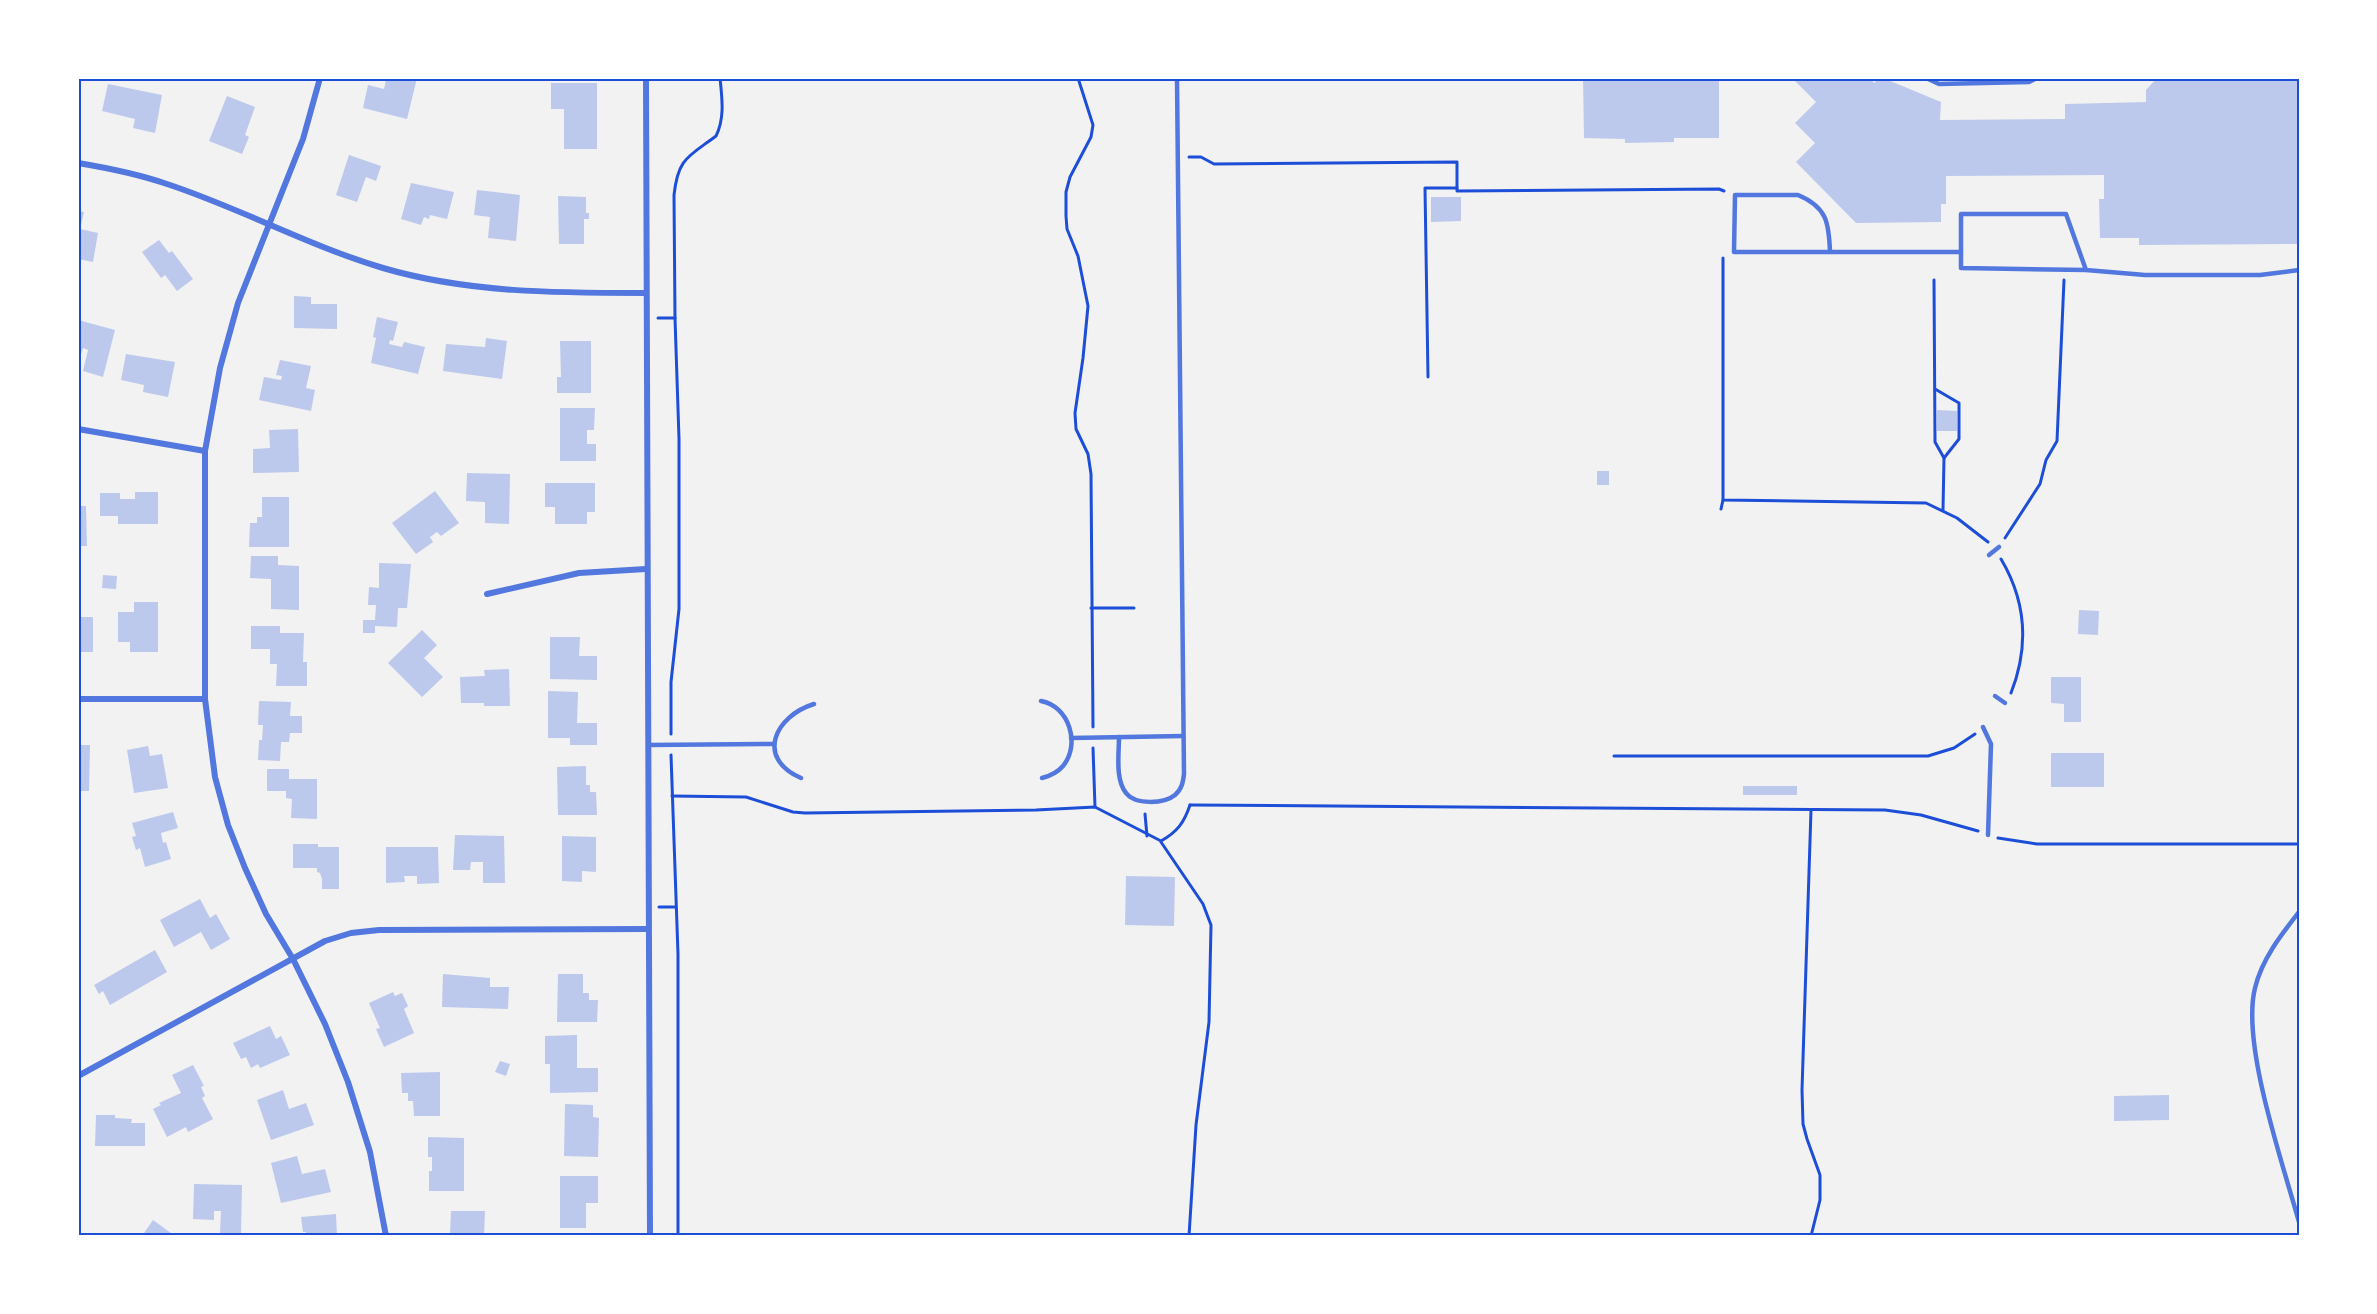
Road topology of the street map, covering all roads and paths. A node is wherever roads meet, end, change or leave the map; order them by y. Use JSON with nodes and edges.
{"nodes":[{"id":1,"x":320,"y":78,"type":"edge"},
{"id":2,"x":646,"y":78,"type":"edge"},
{"id":3,"x":720,"y":78,"type":"edge"},
{"id":4,"x":1078,"y":78,"type":"edge"},
{"id":5,"x":1178,"y":78,"type":"edge"},
{"id":6,"x":1926,"y":78,"type":"edge"},
{"id":7,"x":2037,"y":78,"type":"edge"},
{"id":8,"x":1178,"y":157,"type":"junction"},
{"id":9,"x":78,"y":163,"type":"edge"},
{"id":10,"x":1457,"y":188,"type":"junction"},
{"id":11,"x":1724,"y":191,"type":"junction"},
{"id":12,"x":1735,"y":195,"type":"junction"},
{"id":13,"x":1724,"y":202,"type":"dead end"},
{"id":14,"x":269,"y":224,"type":"junction"},
{"id":15,"x":1724,"y":249,"type":"dead end"},
{"id":16,"x":1830,"y":252,"type":"junction"},
{"id":17,"x":1961,"y":252,"type":"junction"},
{"id":18,"x":2064,"y":269,"type":"junction"},
{"id":19,"x":2086,"y":270,"type":"junction"},
{"id":20,"x":2299,"y":270,"type":"edge"},
{"id":21,"x":1934,"y":280,"type":"dead end"},
{"id":22,"x":645,"y":293,"type":"junction"},
{"id":23,"x":1428,"y":377,"type":"dead end"},
{"id":24,"x":1935,"y":388,"type":"junction"},
{"id":25,"x":78,"y":429,"type":"edge"},
{"id":26,"x":205,"y":451,"type":"junction"},
{"id":27,"x":1944,"y":458,"type":"junction"},
{"id":28,"x":1723,"y":500,"type":"junction"},
{"id":29,"x":1721,"y":509,"type":"dead end"},
{"id":30,"x":1943,"y":510,"type":"junction"},
{"id":31,"x":1998,"y":549,"type":"junction"},
{"id":32,"x":1989,"y":555,"type":"dead end"},
{"id":33,"x":646,"y":569,"type":"junction"},
{"id":34,"x":487,"y":594,"type":"dead end"},
{"id":35,"x":1091,"y":608,"type":"junction"},
{"id":36,"x":1134,"y":608,"type":"dead end"},
{"id":37,"x":1995,"y":696,"type":"dead end"},
{"id":38,"x":78,"y":699,"type":"edge"},
{"id":39,"x":206,"y":699,"type":"junction"},
{"id":40,"x":1041,"y":701,"type":"dead end"},
{"id":41,"x":2005,"y":703,"type":"joint"},
{"id":42,"x":814,"y":704,"type":"dead end"},
{"id":43,"x":1983,"y":728,"type":"joint"},
{"id":44,"x":1183,"y":736,"type":"junction"},
{"id":45,"x":1119,"y":737,"type":"junction"},
{"id":46,"x":1071,"y":738,"type":"junction"},
{"id":47,"x":1093,"y":738,"type":"junction"},
{"id":48,"x":774,"y":744,"type":"junction"},
{"id":49,"x":671,"y":745,"type":"junction"},
{"id":50,"x":648,"y":746,"type":"junction"},
{"id":51,"x":1614,"y":756,"type":"dead end"},
{"id":52,"x":801,"y":778,"type":"dead end"},
{"id":53,"x":1042,"y":778,"type":"dead end"},
{"id":54,"x":672,"y":796,"type":"junction"},
{"id":55,"x":1144,"y":802,"type":"junction"},
{"id":56,"x":1095,"y":807,"type":"junction"},
{"id":57,"x":1811,"y":810,"type":"junction"},
{"id":58,"x":1988,"y":835,"type":"junction"},
{"id":59,"x":1147,"y":836,"type":"junction"},
{"id":60,"x":1161,"y":842,"type":"junction"},
{"id":61,"x":2299,"y":844,"type":"edge"},
{"id":62,"x":2299,"y":912,"type":"edge"},
{"id":63,"x":648,"y":929,"type":"junction"},
{"id":64,"x":293,"y":959,"type":"junction"},
{"id":65,"x":78,"y":1076,"type":"edge"},
{"id":66,"x":2299,"y":1222,"type":"edge"},
{"id":67,"x":386,"y":1236,"type":"edge"},
{"id":68,"x":650,"y":1236,"type":"edge"},
{"id":69,"x":678,"y":1236,"type":"edge"},
{"id":70,"x":1189,"y":1236,"type":"edge"},
{"id":71,"x":1811,"y":1236,"type":"edge"}],
"edges":[{"from":1,"to":14,"type":"street"},
{"from":2,"to":22,"type":"street"},
{"from":3,"to":49,"type":"path"},
{"from":4,"to":35,"type":"path"},
{"from":5,"to":8,"type":"lane"},
{"from":6,"to":7,"type":"lane"},
{"from":8,"to":10,"type":"path"},
{"from":8,"to":44,"type":"lane"},
{"from":9,"to":14,"type":"street"},
{"from":10,"to":11,"type":"path"},
{"from":10,"to":23,"type":"path"},
{"from":11,"to":12,"type":"path"},
{"from":11,"to":13,"type":"path"},
{"from":12,"to":16,"type":"lane"},
{"from":12,"to":16,"type":"lane"},
{"from":14,"to":22,"type":"street"},
{"from":14,"to":26,"type":"street"},
{"from":15,"to":28,"type":"path"},
{"from":16,"to":17,"type":"lane"},
{"from":17,"to":18,"type":"lane"},
{"from":17,"to":19,"type":"lane"},
{"from":18,"to":19,"type":"lane"},
{"from":18,"to":31,"type":"path"},
{"from":19,"to":20,"type":"lane"},
{"from":21,"to":24,"type":"path"},
{"from":22,"to":33,"type":"street"},
{"from":24,"to":27,"type":"path"},
{"from":24,"to":27,"type":"path"},
{"from":25,"to":26,"type":"street"},
{"from":26,"to":39,"type":"street"},
{"from":27,"to":30,"type":"path"},
{"from":28,"to":29,"type":"path"},
{"from":28,"to":30,"type":"path"},
{"from":30,"to":31,"type":"path"},
{"from":31,"to":32,"type":"lane"},
{"from":31,"to":41,"type":"path"},
{"from":33,"to":34,"type":"street"},
{"from":33,"to":50,"type":"street"},
{"from":35,"to":36,"type":"path"},
{"from":35,"to":47,"type":"path"},
{"from":37,"to":41,"type":"lane"},
{"from":38,"to":39,"type":"street"},
{"from":39,"to":64,"type":"street"},
{"from":40,"to":46,"type":"lane"},
{"from":42,"to":48,"type":"lane"},
{"from":43,"to":51,"type":"path"},
{"from":43,"to":58,"type":"lane"},
{"from":44,"to":45,"type":"lane"},
{"from":44,"to":55,"type":"lane"},
{"from":45,"to":47,"type":"lane"},
{"from":45,"to":55,"type":"lane"},
{"from":46,"to":47,"type":"lane"},
{"from":46,"to":53,"type":"lane"},
{"from":47,"to":56,"type":"path"},
{"from":48,"to":49,"type":"lane"},
{"from":48,"to":52,"type":"lane"},
{"from":49,"to":50,"type":"lane"},
{"from":49,"to":54,"type":"path"},
{"from":50,"to":63,"type":"street"},
{"from":54,"to":56,"type":"path"},
{"from":54,"to":69,"type":"path"},
{"from":55,"to":59,"type":"path"},
{"from":56,"to":59,"type":"path"},
{"from":57,"to":58,"type":"path"},
{"from":57,"to":60,"type":"path"},
{"from":57,"to":71,"type":"path"},
{"from":58,"to":61,"type":"path"},
{"from":59,"to":60,"type":"path"},
{"from":60,"to":70,"type":"path"},
{"from":62,"to":66,"type":"lane"},
{"from":63,"to":64,"type":"street"},
{"from":63,"to":68,"type":"street"},
{"from":64,"to":65,"type":"street"},
{"from":64,"to":67,"type":"street"}]}
